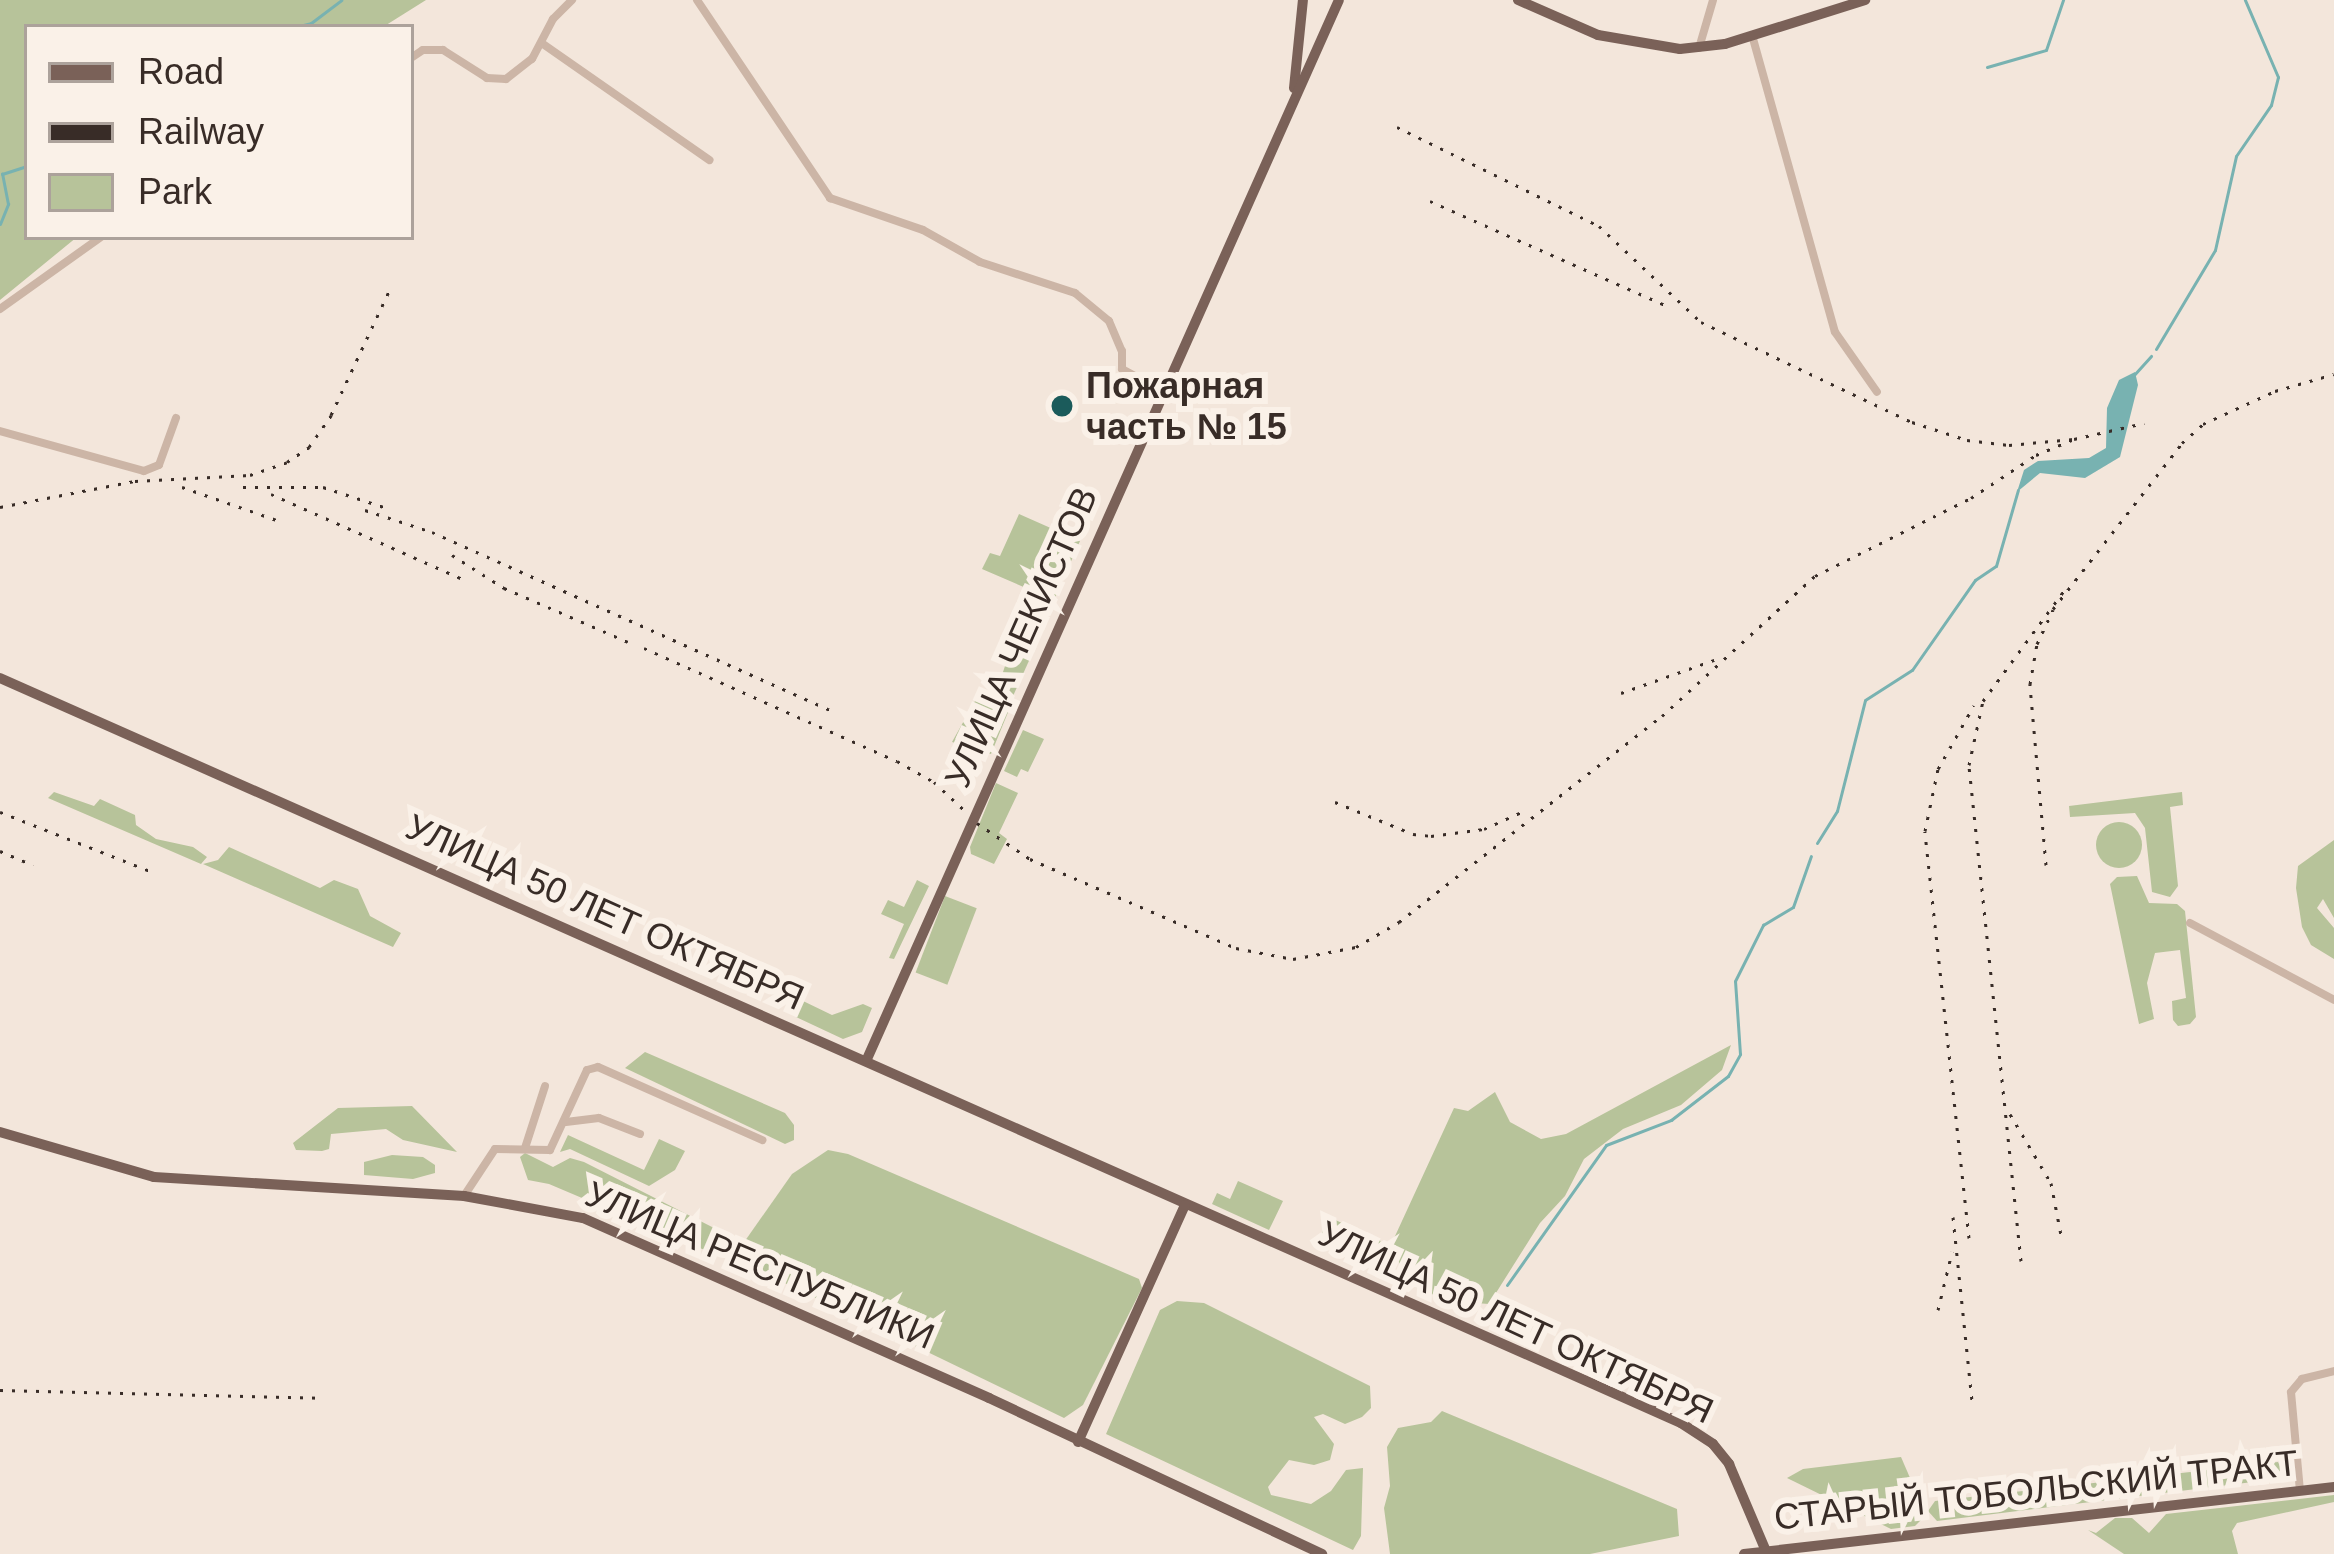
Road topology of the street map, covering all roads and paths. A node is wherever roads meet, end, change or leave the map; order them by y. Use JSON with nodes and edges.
{"nodes":[{"id":1,"x":572,"y":0,"type":"edge"},
{"id":2,"x":697,"y":0,"type":"edge"},
{"id":3,"x":1303,"y":0,"type":"edge"},
{"id":4,"x":1339,"y":0,"type":"edge"},
{"id":5,"x":1518,"y":0,"type":"edge"},
{"id":6,"x":1713,"y":0,"type":"edge"},
{"id":7,"x":1865,"y":0,"type":"edge"},
{"id":8,"x":1304,"y":14,"type":"junction"},
{"id":9,"x":1330,"y":20,"type":"junction"},
{"id":10,"x":1752,"y":34,"type":"junction"},
{"id":11,"x":543,"y":44,"type":"junction"},
{"id":12,"x":1699,"y":48,"type":"junction"},
{"id":13,"x":414,"y":56,"type":"edge"},
{"id":14,"x":1289,"y":109,"type":"junction"},
{"id":15,"x":709,"y":160,"type":"dead end"},
{"id":16,"x":97,"y":240,"type":"edge"},
{"id":17,"x":0,"y":309,"type":"edge"},
{"id":18,"x":1164,"y":392,"type":"junction"},
{"id":19,"x":1877,"y":392,"type":"dead end"},
{"id":20,"x":176,"y":418,"type":"dead end"},
{"id":21,"x":0,"y":431,"type":"edge"},
{"id":22,"x":0,"y":678,"type":"edge"},
{"id":23,"x":2190,"y":923,"type":"dead end"},
{"id":24,"x":2334,"y":1000,"type":"edge"},
{"id":25,"x":867,"y":1059,"type":"junction"},
{"id":26,"x":545,"y":1086,"type":"dead end"},
{"id":27,"x":566,"y":1122,"type":"junction"},
{"id":28,"x":0,"y":1132,"type":"edge"},
{"id":29,"x":640,"y":1134,"type":"dead end"},
{"id":30,"x":762,"y":1140,"type":"dead end"},
{"id":31,"x":525,"y":1148,"type":"junction"},
{"id":32,"x":464,"y":1196,"type":"junction"},
{"id":33,"x":1185,"y":1205,"type":"junction"},
{"id":34,"x":2334,"y":1371,"type":"edge"},
{"id":35,"x":1078,"y":1442,"type":"junction"},
{"id":36,"x":2334,"y":1487,"type":"edge"},
{"id":37,"x":2300,"y":1491,"type":"junction"},
{"id":38,"x":1766,"y":1551,"type":"edge"},
{"id":39,"x":1322,"y":1554,"type":"edge"},
{"id":40,"x":1744,"y":1554,"type":"edge"}],
"edges":[{"from":1,"to":11,"type":"street"},
{"from":2,"to":18,"type":"street"},
{"from":3,"to":8,"type":"main road"},
{"from":4,"to":9,"type":"main road"},
{"from":5,"to":12,"type":"main road"},
{"from":6,"to":12,"type":"street"},
{"from":7,"to":10,"type":"main road"},
{"from":8,"to":9,"type":"main road"},
{"from":8,"to":14,"type":"main road"},
{"from":9,"to":14,"type":"main road"},
{"from":10,"to":12,"type":"main road"},
{"from":10,"to":19,"type":"street"},
{"from":11,"to":13,"type":"street"},
{"from":11,"to":15,"type":"street"},
{"from":14,"to":18,"type":"main road","name":"УЛИЦА ЧЕКИСТОВ"},
{"from":16,"to":17,"type":"street"},
{"from":18,"to":25,"type":"main road","name":"УЛИЦА ЧЕКИСТОВ"},
{"from":20,"to":21,"type":"street"},
{"from":22,"to":25,"type":"main road","name":"УЛИЦА 50 ЛЕТ ОКТЯБРЯ"},
{"from":23,"to":24,"type":"street"},
{"from":25,"to":33,"type":"main road","name":"УЛИЦА 50 ЛЕТ ОКТЯБРЯ"},
{"from":26,"to":31,"type":"street"},
{"from":27,"to":29,"type":"street"},
{"from":27,"to":30,"type":"street"},
{"from":27,"to":31,"type":"street"},
{"from":28,"to":32,"type":"main road","name":"УЛИЦА РЕСПУБЛИКИ"},
{"from":31,"to":32,"type":"street"},
{"from":32,"to":35,"type":"main road","name":"УЛИЦА РЕСПУБЛИКИ"},
{"from":33,"to":35,"type":"main road"},
{"from":33,"to":38,"type":"main road","name":"УЛИЦА 50 ЛЕТ ОКТЯБРЯ"},
{"from":34,"to":37,"type":"street"},
{"from":35,"to":39,"type":"main road","name":"УЛИЦА РЕСПУБЛИКИ"},
{"from":36,"to":37,"type":"main road","name":"СТАРЫЙ ТОБОЛЬСКИЙ ТРАКТ"},
{"from":37,"to":38,"type":"main road","name":"СТАРЫЙ ТОБОЛЬСКИЙ ТРАКТ"},
{"from":38,"to":40,"type":"main road","name":"СТАРЫЙ ТОБОЛЬСКИЙ ТРАКТ"}]}
